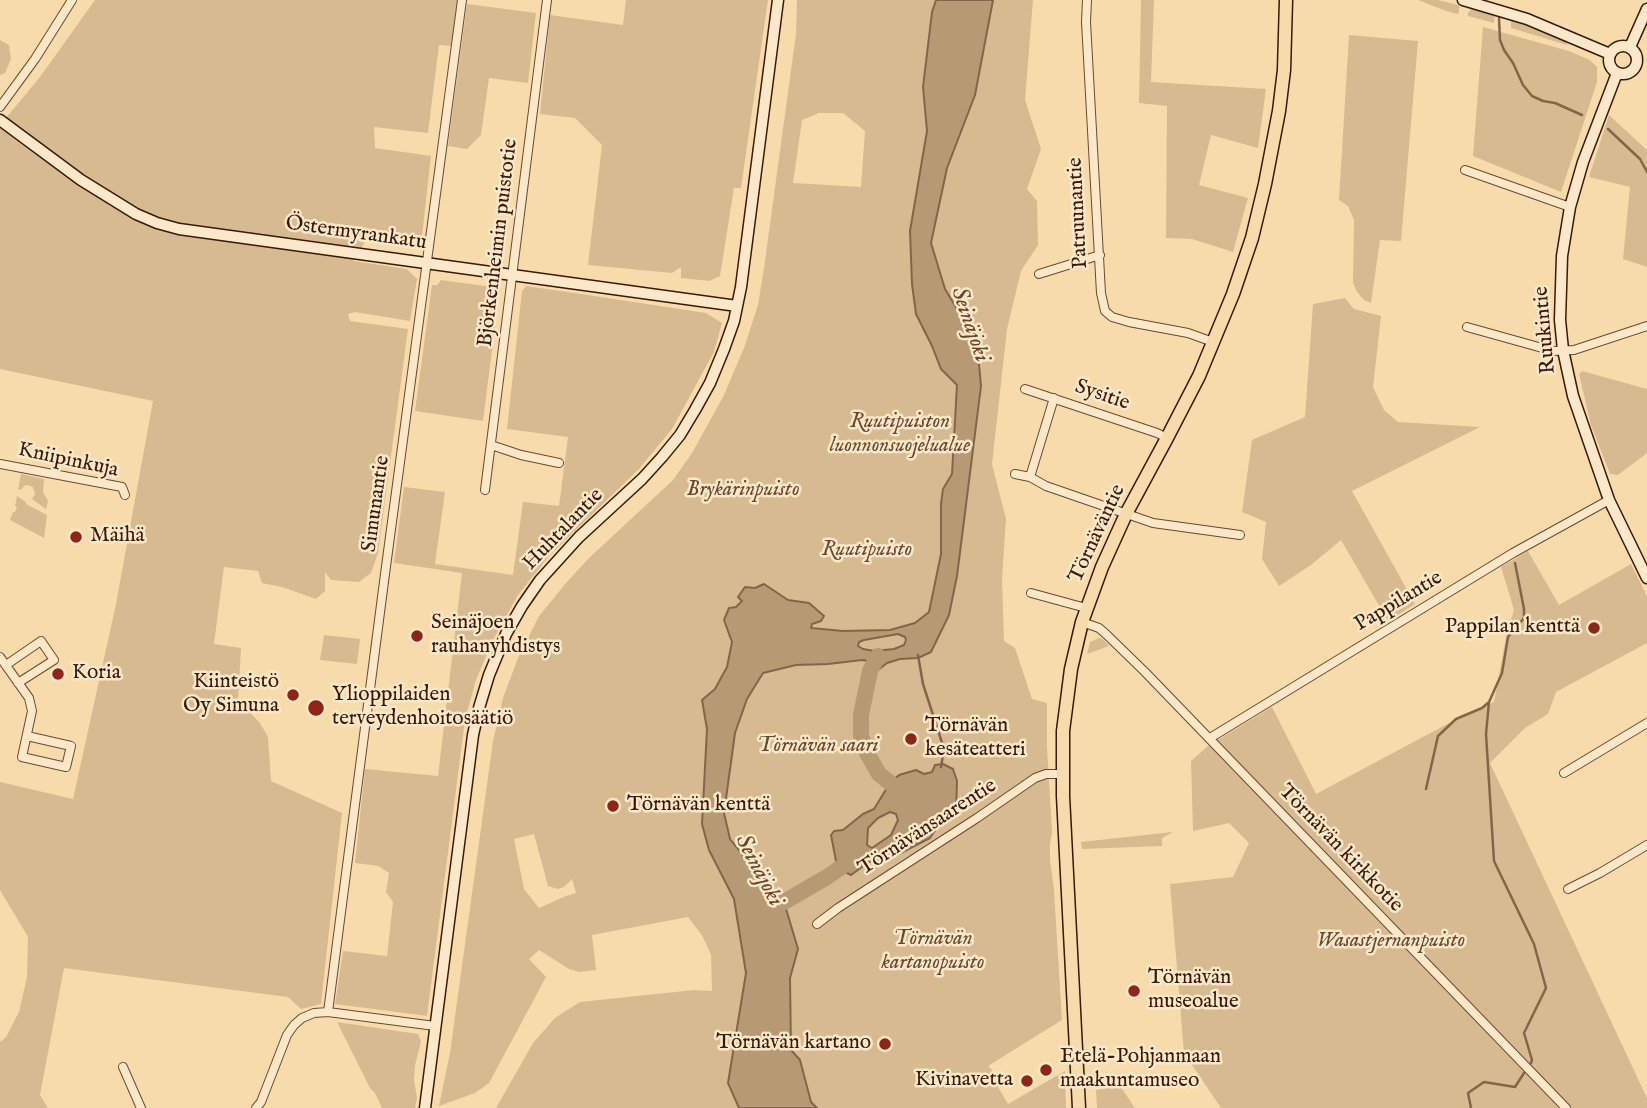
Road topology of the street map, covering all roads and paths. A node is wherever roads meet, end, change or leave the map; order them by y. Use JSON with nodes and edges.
{"nodes":[{"id":1,"x":72,"y":0,"type":"edge"},
{"id":2,"x":462,"y":0,"type":"edge"},
{"id":3,"x":547,"y":0,"type":"edge"},
{"id":4,"x":778,"y":0,"type":"edge"},
{"id":5,"x":1087,"y":0,"type":"edge"},
{"id":6,"x":1286,"y":0,"type":"edge"},
{"id":7,"x":1463,"y":0,"type":"edge"},
{"id":8,"x":1647,"y":9,"type":"edge"},
{"id":9,"x":1630,"y":47,"type":"junction"},
{"id":10,"x":1610,"y":54,"type":"junction"},
{"id":11,"x":1642,"y":67,"type":"edge"},
{"id":12,"x":1617,"y":73,"type":"junction"},
{"id":13,"x":0,"y":107,"type":"edge"},
{"id":14,"x":0,"y":120,"type":"edge"},
{"id":15,"x":1465,"y":170,"type":"dead end"},
{"id":16,"x":1570,"y":206,"type":"junction"},
{"id":17,"x":1100,"y":255,"type":"junction"},
{"id":18,"x":427,"y":264,"type":"junction"},
{"id":19,"x":512,"y":274,"type":"junction"},
{"id":20,"x":1039,"y":274,"type":"dead end"},
{"id":21,"x":737,"y":306,"type":"junction"},
{"id":22,"x":1647,"y":326,"type":"edge"},
{"id":23,"x":1467,"y":327,"type":"dead end"},
{"id":24,"x":1213,"y":342,"type":"junction"},
{"id":25,"x":1563,"y":350,"type":"junction"},
{"id":26,"x":1025,"y":389,"type":"dead end"},
{"id":27,"x":1054,"y":398,"type":"junction"},
{"id":28,"x":1167,"y":438,"type":"junction"},
{"id":29,"x":491,"y":445,"type":"junction"},
{"id":30,"x":559,"y":463,"type":"dead end"},
{"id":31,"x":0,"y":464,"type":"edge"},
{"id":32,"x":1014,"y":474,"type":"dead end"},
{"id":33,"x":1030,"y":477,"type":"junction"},
{"id":34,"x":485,"y":490,"type":"dead end"},
{"id":35,"x":125,"y":495,"type":"dead end"},
{"id":36,"x":1609,"y":500,"type":"junction"},
{"id":37,"x":1126,"y":514,"type":"junction"},
{"id":38,"x":1240,"y":535,"type":"dead end"},
{"id":39,"x":1647,"y":578,"type":"edge"},
{"id":40,"x":1031,"y":593,"type":"dead end"},
{"id":41,"x":1086,"y":608,"type":"junction"},
{"id":42,"x":1082,"y":622,"type":"junction"},
{"id":43,"x":0,"y":657,"type":"edge"},
{"id":44,"x":6,"y":665,"type":"junction"},
{"id":45,"x":18,"y":682,"type":"junction"},
{"id":46,"x":1647,"y":723,"type":"edge"},
{"id":47,"x":27,"y":736,"type":"junction"},
{"id":48,"x":1210,"y":738,"type":"junction"},
{"id":49,"x":1564,"y":773,"type":"dead end"},
{"id":50,"x":1062,"y":774,"type":"junction"},
{"id":51,"x":1647,"y":845,"type":"edge"},
{"id":52,"x":1568,"y":889,"type":"dead end"},
{"id":53,"x":817,"y":924,"type":"dead end"},
{"id":54,"x":328,"y":1012,"type":"junction"},
{"id":55,"x":435,"y":1026,"type":"junction"},
{"id":56,"x":123,"y":1067,"type":"dead end"},
{"id":57,"x":141,"y":1108,"type":"edge"},
{"id":58,"x":257,"y":1108,"type":"edge"},
{"id":59,"x":425,"y":1108,"type":"edge"},
{"id":60,"x":1079,"y":1108,"type":"edge"},
{"id":61,"x":1566,"y":1108,"type":"edge"}],
"edges":[{"from":1,"to":13,"type":"street"},
{"from":2,"to":18,"type":"street","name":"Simunantie"},
{"from":3,"to":19,"type":"street","name":"Björkenheimin puistotie"},
{"from":4,"to":21,"type":"street","name":"Huhtalantie"},
{"from":5,"to":17,"type":"street","name":"Patruunantie"},
{"from":6,"to":24,"type":"main road","name":"Törnäväntie"},
{"from":7,"to":10,"type":"street"},
{"from":8,"to":9,"type":"street"},
{"from":9,"to":10,"type":"street"},
{"from":9,"to":11,"type":"street"},
{"from":10,"to":12,"type":"street"},
{"from":11,"to":12,"type":"street"},
{"from":12,"to":16,"type":"street","name":"Ruukintie"},
{"from":14,"to":18,"type":"street","name":"Östermyrankatu"},
{"from":15,"to":16,"type":"street"},
{"from":16,"to":25,"type":"street","name":"Ruukintie"},
{"from":17,"to":20,"type":"street"},
{"from":17,"to":24,"type":"street","name":"Patruunantie"},
{"from":18,"to":19,"type":"street","name":"Östermyrankatu"},
{"from":18,"to":54,"type":"street","name":"Simunantie"},
{"from":19,"to":21,"type":"street","name":"Östermyrankatu"},
{"from":19,"to":29,"type":"street","name":"Björkenheimin puistotie"},
{"from":21,"to":55,"type":"street","name":"Huhtalantie"},
{"from":22,"to":25,"type":"street"},
{"from":23,"to":25,"type":"street"},
{"from":24,"to":28,"type":"main road","name":"Törnäväntie"},
{"from":25,"to":36,"type":"street","name":"Ruukintie"},
{"from":26,"to":27,"type":"street","name":"Sysitie"},
{"from":27,"to":28,"type":"street","name":"Sysitie"},
{"from":27,"to":33,"type":"street"},
{"from":28,"to":37,"type":"main road","name":"Törnäväntie"},
{"from":29,"to":30,"type":"street"},
{"from":29,"to":34,"type":"street","name":"Björkenheimin puistotie"},
{"from":31,"to":35,"type":"street","name":"Kniipinkuja"},
{"from":32,"to":33,"type":"street"},
{"from":33,"to":37,"type":"street"},
{"from":36,"to":39,"type":"street","name":"Ruukintie"},
{"from":36,"to":48,"type":"street","name":"Pappilantie"},
{"from":37,"to":38,"type":"street"},
{"from":37,"to":41,"type":"main road","name":"Törnäväntie"},
{"from":40,"to":41,"type":"street"},
{"from":41,"to":42,"type":"main road","name":"Törnäväntie"},
{"from":42,"to":48,"type":"street","name":"Törnävän kirkkotie"},
{"from":42,"to":50,"type":"main road","name":"Törnäväntie"},
{"from":43,"to":44,"type":"street"},
{"from":44,"to":45,"type":"street"},
{"from":44,"to":45,"type":"street"},
{"from":45,"to":47,"type":"street"},
{"from":46,"to":49,"type":"street"},
{"from":47,"to":47,"type":"street"},
{"from":48,"to":61,"type":"street","name":"Törnävän kirkkotie"},
{"from":50,"to":53,"type":"street","name":"Törnävänsaarentie"},
{"from":50,"to":60,"type":"main road","name":"Törnäväntie"},
{"from":51,"to":52,"type":"street"},
{"from":54,"to":55,"type":"street"},
{"from":54,"to":58,"type":"street"},
{"from":55,"to":59,"type":"street","name":"Huhtalantie"},
{"from":56,"to":57,"type":"street"}]}
